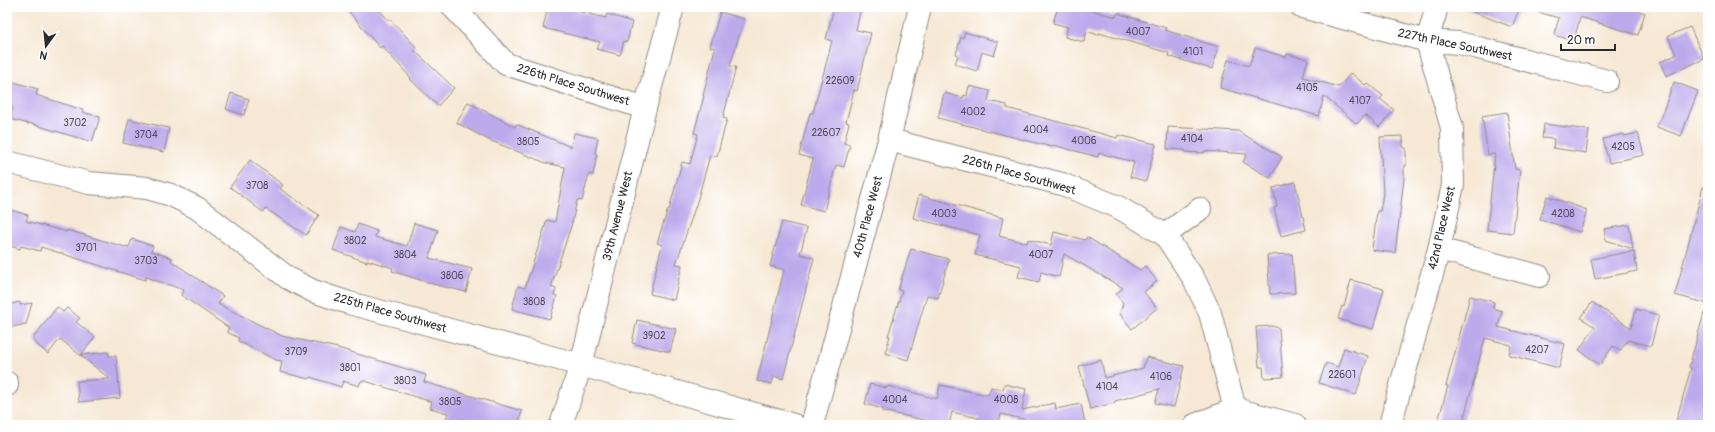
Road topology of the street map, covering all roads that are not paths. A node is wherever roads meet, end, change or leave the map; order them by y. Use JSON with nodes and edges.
{"nodes":[{"id":1,"x":453,"y":7,"type":"edge"},
{"id":2,"x":673,"y":7,"type":"edge"},
{"id":3,"x":920,"y":7,"type":"edge"},
{"id":4,"x":1302,"y":7,"type":"edge"},
{"id":5,"x":1437,"y":7,"type":"edge"},
{"id":6,"x":1427,"y":41,"type":"junction"},
{"id":7,"x":1607,"y":81,"type":"dead end"},
{"id":8,"x":645,"y":108,"type":"junction"},
{"id":9,"x":889,"y":140,"type":"junction"},
{"id":10,"x":7,"y":162,"type":"edge"},
{"id":11,"x":1200,"y":209,"type":"dead end"},
{"id":12,"x":1165,"y":235,"type":"junction"},
{"id":13,"x":1439,"y":249,"type":"junction"},
{"id":14,"x":1539,"y":276,"type":"dead end"},
{"id":15,"x":581,"y":365,"type":"junction"},
{"id":16,"x":1234,"y":409,"type":"junction"},
{"id":17,"x":560,"y":425,"type":"edge"},
{"id":18,"x":794,"y":425,"type":"edge"},
{"id":19,"x":812,"y":425,"type":"edge"},
{"id":20,"x":1195,"y":425,"type":"edge"},
{"id":21,"x":1295,"y":425,"type":"edge"},
{"id":22,"x":1390,"y":425,"type":"edge"}],
"edges":[{"from":1,"to":8,"type":"street","name":"226th Place Southwest"},
{"from":2,"to":8,"type":"street","name":"39th Avenue West"},
{"from":3,"to":9,"type":"street","name":"40th Place West"},
{"from":4,"to":6,"type":"street","name":"227th Place Southwest"},
{"from":5,"to":6,"type":"street"},
{"from":6,"to":7,"type":"street","name":"227th Place Southwest"},
{"from":6,"to":13,"type":"street","name":"42nd Place West"},
{"from":8,"to":15,"type":"street","name":"39th Avenue West"},
{"from":9,"to":12,"type":"street","name":"226th Place Southwest"},
{"from":9,"to":19,"type":"street","name":"40th Place West"},
{"from":10,"to":15,"type":"street","name":"225th Place Southwest"},
{"from":11,"to":12,"type":"street"},
{"from":12,"to":16,"type":"street"},
{"from":13,"to":14,"type":"street"},
{"from":13,"to":22,"type":"street","name":"42nd Place West"},
{"from":15,"to":17,"type":"street","name":"39th Avenue West"},
{"from":15,"to":18,"type":"street","name":"225th Place Southwest"},
{"from":16,"to":20,"type":"street"},
{"from":16,"to":21,"type":"street"}]}
